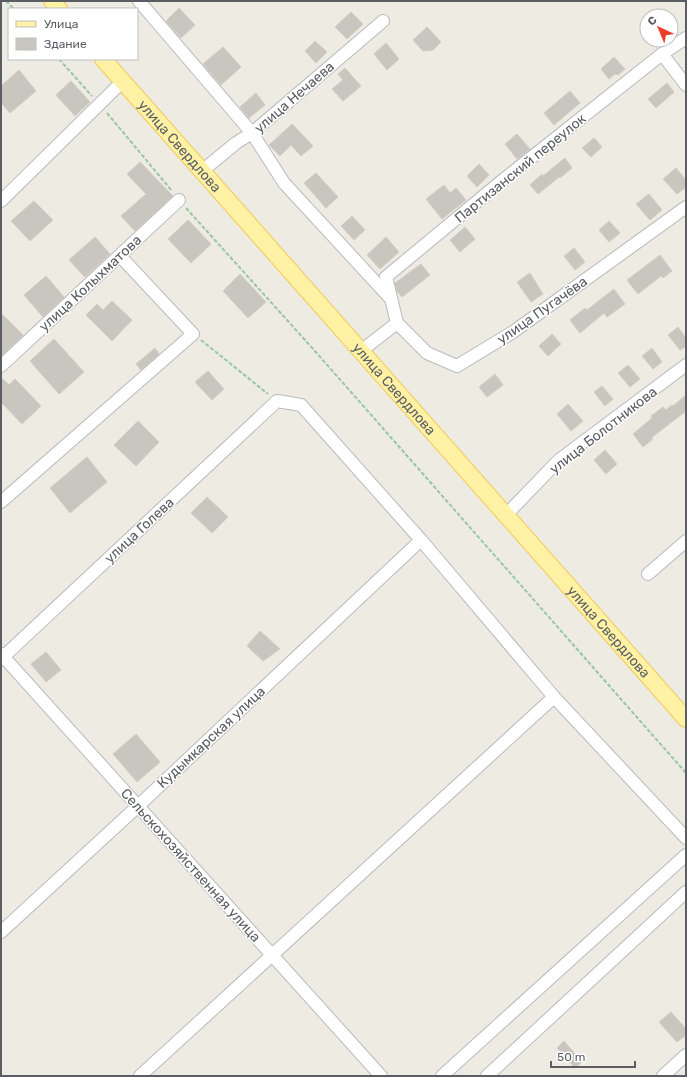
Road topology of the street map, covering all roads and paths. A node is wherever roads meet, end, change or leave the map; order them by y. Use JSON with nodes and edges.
{"nodes":[{"id":1,"x":139,"y":1,"type":"edge"},
{"id":2,"x":383,"y":21,"type":"dead end"},
{"id":3,"x":686,"y":38,"type":"edge"},
{"id":4,"x":662,"y":54,"type":"junction"},
{"id":5,"x":60,"y":60,"type":"edge"},
{"id":6,"x":104,"y":60,"type":"edge"},
{"id":7,"x":123,"y":81,"type":"junction"},
{"id":8,"x":686,"y":84,"type":"edge"},
{"id":9,"x":100,"y":104,"type":"junction"},
{"id":10,"x":252,"y":133,"type":"junction"},
{"id":11,"x":202,"y":171,"type":"junction"},
{"id":12,"x":179,"y":200,"type":"junction"},
{"id":13,"x":1,"y":201,"type":"edge"},
{"id":14,"x":686,"y":207,"type":"edge"},
{"id":15,"x":120,"y":256,"type":"junction"},
{"id":16,"x":391,"y":300,"type":"junction"},
{"id":17,"x":397,"y":323,"type":"junction"},
{"id":18,"x":193,"y":334,"type":"junction"},
{"id":19,"x":361,"y":351,"type":"junction"},
{"id":20,"x":686,"y":365,"type":"edge"},
{"id":21,"x":1,"y":366,"type":"edge"},
{"id":22,"x":277,"y":401,"type":"junction"},
{"id":23,"x":1,"y":502,"type":"edge"},
{"id":24,"x":506,"y":515,"type":"junction"},
{"id":25,"x":421,"y":540,"type":"junction"},
{"id":26,"x":686,"y":541,"type":"edge"},
{"id":27,"x":648,"y":574,"type":"dead end"},
{"id":28,"x":2,"y":657,"type":"edge"},
{"id":29,"x":554,"y":697,"type":"junction"},
{"id":30,"x":686,"y":719,"type":"edge"},
{"id":31,"x":686,"y":773,"type":"edge"},
{"id":32,"x":138,"y":806,"type":"junction"},
{"id":33,"x":686,"y":838,"type":"edge"},
{"id":34,"x":686,"y":855,"type":"edge"},
{"id":35,"x":686,"y":892,"type":"edge"},
{"id":36,"x":1,"y":932,"type":"edge"},
{"id":37,"x":272,"y":956,"type":"junction"},
{"id":38,"x":686,"y":1055,"type":"edge"},
{"id":39,"x":140,"y":1076,"type":"edge"},
{"id":40,"x":381,"y":1076,"type":"edge"},
{"id":41,"x":442,"y":1076,"type":"edge"},
{"id":42,"x":487,"y":1076,"type":"edge"},
{"id":43,"x":663,"y":1076,"type":"edge"}],
"edges":[{"from":1,"to":10,"type":"street"},
{"from":2,"to":10,"type":"street","name":"улица Нечаева"},
{"from":3,"to":4,"type":"street"},
{"from":4,"to":8,"type":"street"},
{"from":4,"to":16,"type":"street","name":"Партизанский переулок"},
{"from":5,"to":9,"type":"path"},
{"from":6,"to":7,"type":"main road","name":"улица Свердлова"},
{"from":7,"to":9,"type":"street"},
{"from":7,"to":11,"type":"main road","name":"улица Свердлова"},
{"from":9,"to":12,"type":"path"},
{"from":9,"to":13,"type":"street"},
{"from":10,"to":11,"type":"street","name":"улица Нечаева"},
{"from":10,"to":16,"type":"street"},
{"from":11,"to":19,"type":"main road","name":"улица Свердлова"},
{"from":12,"to":15,"type":"street","name":"улица Колыхматова"},
{"from":12,"to":31,"type":"path"},
{"from":14,"to":17,"type":"street","name":"улица Пугачёва"},
{"from":15,"to":18,"type":"street"},
{"from":15,"to":21,"type":"street","name":"улица Колыхматова"},
{"from":16,"to":17,"type":"street","name":"Партизанский переулок"},
{"from":17,"to":19,"type":"street"},
{"from":18,"to":22,"type":"path"},
{"from":18,"to":23,"type":"street"},
{"from":19,"to":24,"type":"main road","name":"улица Свердлова"},
{"from":20,"to":24,"type":"street","name":"улица Болотникова"},
{"from":22,"to":25,"type":"street"},
{"from":22,"to":28,"type":"street","name":"улица Голева"},
{"from":24,"to":30,"type":"main road","name":"улица Свердлова"},
{"from":25,"to":29,"type":"street"},
{"from":25,"to":32,"type":"street","name":"Кудымкарская улица"},
{"from":26,"to":27,"type":"street"},
{"from":28,"to":32,"type":"street","name":"Сельскохозяйственная улица"},
{"from":29,"to":33,"type":"street"},
{"from":29,"to":37,"type":"street"},
{"from":32,"to":36,"type":"street","name":"Кудымкарская улица"},
{"from":32,"to":37,"type":"street","name":"Сельскохозяйственная улица"},
{"from":34,"to":41,"type":"street"},
{"from":35,"to":42,"type":"street"},
{"from":37,"to":39,"type":"street"},
{"from":37,"to":40,"type":"street","name":"Сельскохозяйственная улица"},
{"from":38,"to":43,"type":"street"}]}
